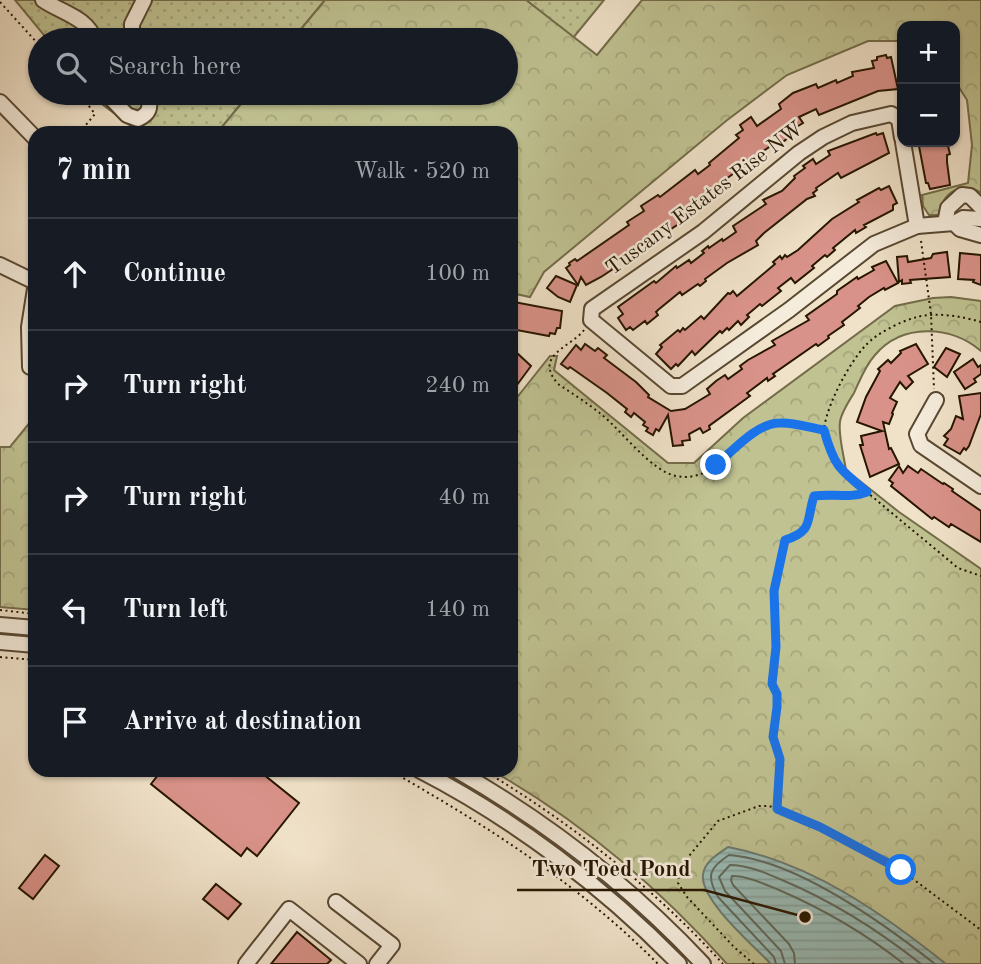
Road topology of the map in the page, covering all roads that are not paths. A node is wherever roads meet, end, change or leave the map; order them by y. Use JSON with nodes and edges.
{"nodes":[{"id":1,"x":43,"y":0,"type":"edge"},
{"id":2,"x":144,"y":0,"type":"edge"},
{"id":3,"x":89,"y":28,"type":"edge"},
{"id":4,"x":132,"y":28,"type":"edge"},
{"id":5,"x":0,"y":102,"type":"edge"},
{"id":6,"x":116,"y":105,"type":"edge"},
{"id":7,"x":150,"y":105,"type":"edge"},
{"id":8,"x":897,"y":118,"type":"edge"},
{"id":9,"x":28,"y":131,"type":"edge"},
{"id":10,"x":904,"y":147,"type":"edge"},
{"id":11,"x":981,"y":207,"type":"edge"},
{"id":12,"x":981,"y":219,"type":"edge"},
{"id":13,"x":950,"y":223,"type":"junction"},
{"id":14,"x":916,"y":226,"type":"junction"},
{"id":15,"x":981,"y":235,"type":"edge"},
{"id":16,"x":0,"y":265,"type":"edge"},
{"id":17,"x":28,"y":279,"type":"edge"},
{"id":18,"x":936,"y":400,"type":"road end"},
{"id":19,"x":981,"y":486,"type":"edge"},
{"id":20,"x":0,"y":625,"type":"edge"},
{"id":21,"x":28,"y":627,"type":"edge"},
{"id":22,"x":0,"y":642,"type":"edge"},
{"id":23,"x":28,"y":644,"type":"edge"},
{"id":24,"x":431,"y":777,"type":"edge"},
{"id":25,"x":468,"y":777,"type":"edge"},
{"id":26,"x":336,"y":902,"type":"dead end"},
{"id":27,"x":246,"y":964,"type":"edge"},
{"id":28,"x":359,"y":964,"type":"edge"},
{"id":29,"x":377,"y":964,"type":"edge"},
{"id":30,"x":679,"y":964,"type":"edge"},
{"id":31,"x":704,"y":964,"type":"edge"}],
"edges":[{"from":1,"to":3,"type":"street"},
{"from":2,"to":4,"type":"street"},
{"from":5,"to":9,"type":"street"},
{"from":6,"to":7,"type":"street"},
{"from":8,"to":14,"type":"street","name":"Tuscany Estates Rise NW"},
{"from":10,"to":14,"type":"street","name":"Tuscany Estates Rise NW"},
{"from":11,"to":13,"type":"street"},
{"from":12,"to":13,"type":"street","name":"Tuscany Estates Rise NW"},
{"from":13,"to":14,"type":"street","name":"Tuscany Estates Rise NW"},
{"from":13,"to":15,"type":"street","name":"Tuscany Estates Rise NW"},
{"from":16,"to":17,"type":"street"},
{"from":18,"to":19,"type":"street"},
{"from":20,"to":21,"type":"street"},
{"from":22,"to":23,"type":"street"},
{"from":24,"to":30,"type":"street"},
{"from":25,"to":31,"type":"street"},
{"from":26,"to":29,"type":"street"},
{"from":27,"to":28,"type":"street"}]}
